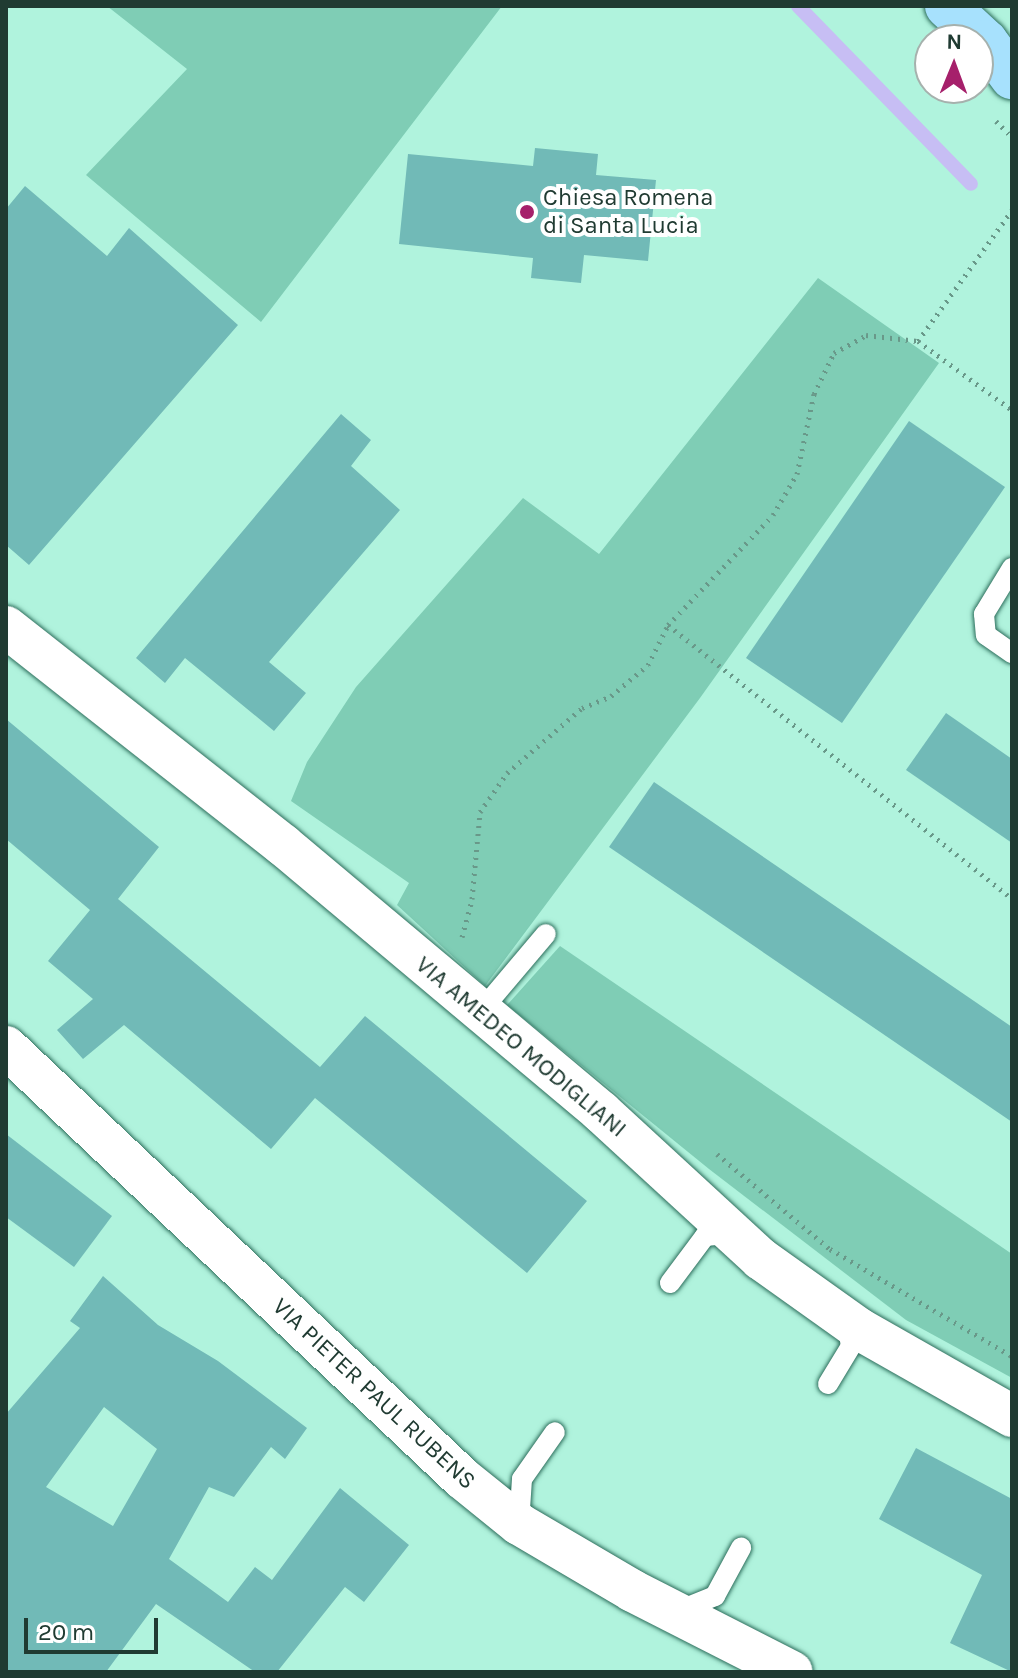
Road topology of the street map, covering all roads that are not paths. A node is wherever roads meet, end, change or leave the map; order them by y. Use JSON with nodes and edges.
{"nodes":[{"id":1,"x":947,"y":6,"type":"edge"},
{"id":2,"x":1012,"y":77,"type":"edge"},
{"id":3,"x":1012,"y":568,"type":"edge"},
{"id":4,"x":6,"y":616,"type":"edge"},
{"id":5,"x":6,"y":627,"type":"edge"},
{"id":6,"x":45,"y":653,"type":"junction"},
{"id":7,"x":1012,"y":653,"type":"edge"},
{"id":8,"x":546,"y":934,"type":"dead end"},
{"id":9,"x":480,"y":1012,"type":"junction"},
{"id":10,"x":6,"y":1047,"type":"edge"},
{"id":11,"x":733,"y":1234,"type":"junction"},
{"id":12,"x":670,"y":1283,"type":"dead end"},
{"id":13,"x":846,"y":1320,"type":"junction"},
{"id":14,"x":828,"y":1384,"type":"dead end"},
{"id":15,"x":1012,"y":1416,"type":"edge"},
{"id":16,"x":555,"y":1432,"type":"dead end"},
{"id":17,"x":519,"y":1524,"type":"junction"},
{"id":18,"x":741,"y":1548,"type":"dead end"},
{"id":19,"x":674,"y":1613,"type":"junction"},
{"id":20,"x":792,"y":1672,"type":"edge"}],
"edges":[{"from":1,"to":2,"type":"main road"},
{"from":3,"to":7,"type":"lane"},
{"from":4,"to":6,"type":"street","name":"VIA AMEDEO MODIGLIANI"},
{"from":5,"to":6,"type":"street","name":"VIA AMEDEO MODIGLIANI"},
{"from":6,"to":9,"type":"street","name":"VIA AMEDEO MODIGLIANI"},
{"from":8,"to":9,"type":"lane"},
{"from":9,"to":11,"type":"street","name":"VIA AMEDEO MODIGLIANI"},
{"from":10,"to":17,"type":"street","name":"VIA PIETER PAUL RUBENS"},
{"from":11,"to":12,"type":"lane"},
{"from":11,"to":13,"type":"street","name":"VIA AMEDEO MODIGLIANI"},
{"from":13,"to":14,"type":"lane"},
{"from":13,"to":15,"type":"street","name":"VIA AMEDEO MODIGLIANI"},
{"from":16,"to":17,"type":"lane"},
{"from":17,"to":19,"type":"street","name":"VIA PIETER PAUL RUBENS"},
{"from":18,"to":19,"type":"lane"},
{"from":19,"to":20,"type":"street","name":"VIA PIETER PAUL RUBENS"}]}
